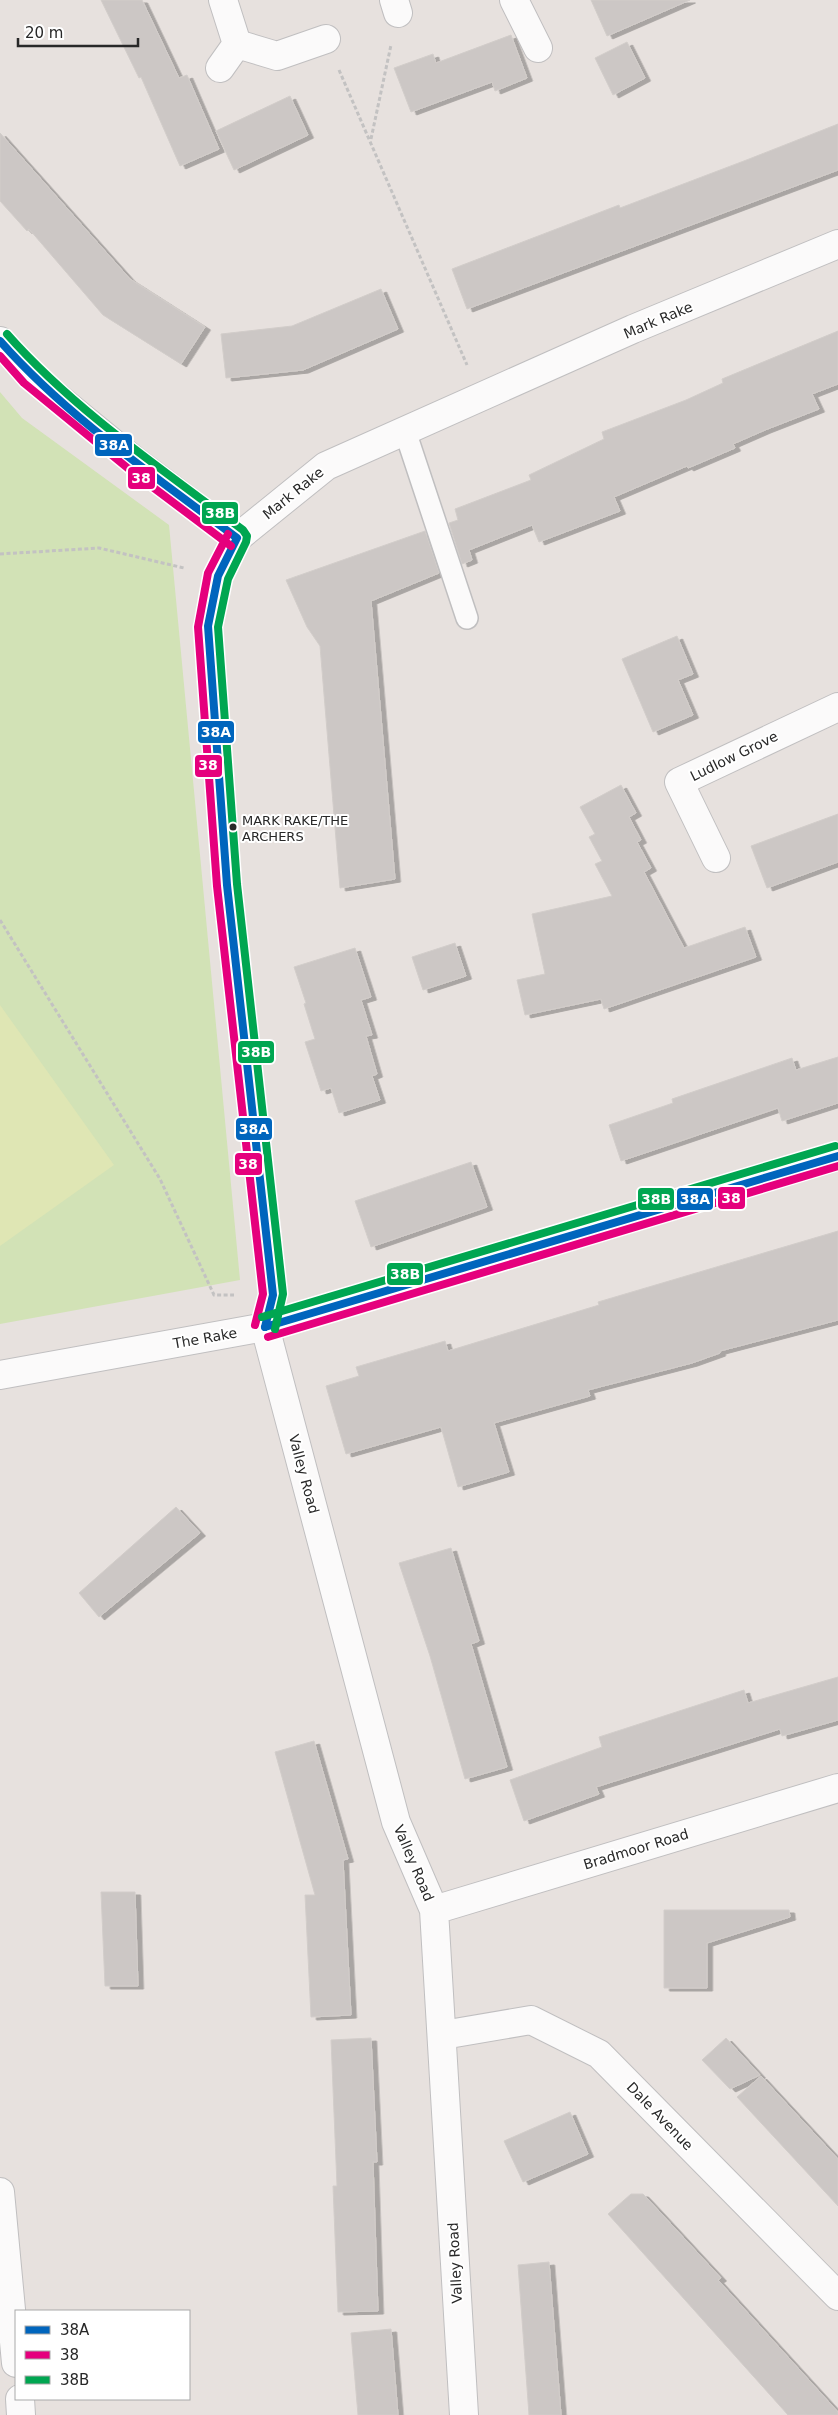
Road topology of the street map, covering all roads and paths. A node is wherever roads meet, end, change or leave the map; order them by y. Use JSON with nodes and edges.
{"nodes":[{"id":1,"x":223,"y":0,"type":"edge"},
{"id":2,"x":514,"y":0,"type":"edge"},
{"id":3,"x":396,"y":6,"type":"edge"},
{"id":4,"x":326,"y":39,"type":"joint"},
{"id":5,"x":237,"y":44,"type":"junction"},
{"id":6,"x":538,"y":48,"type":"dead end"},
{"id":7,"x":220,"y":68,"type":"dead end"},
{"id":8,"x":370,"y":141,"type":"junction"},
{"id":9,"x":838,"y":244,"type":"edge"},
{"id":10,"x":0,"y":341,"type":"edge"},
{"id":11,"x":482,"y":397,"type":"junction"},
{"id":12,"x":405,"y":431,"type":"junction"},
{"id":13,"x":237,"y":538,"type":"junction"},
{"id":14,"x":0,"y":554,"type":"edge"},
{"id":15,"x":218,"y":576,"type":"junction"},
{"id":16,"x":467,"y":618,"type":"dead end"},
{"id":17,"x":838,"y":707,"type":"edge"},
{"id":18,"x":716,"y":858,"type":"dead end"},
{"id":19,"x":0,"y":920,"type":"edge"},
{"id":20,"x":838,"y":1156,"type":"edge"},
{"id":21,"x":274,"y":1295,"type":"junction"},
{"id":22,"x":265,"y":1327,"type":"junction"},
{"id":23,"x":0,"y":1375,"type":"edge"},
{"id":24,"x":838,"y":1788,"type":"edge"},
{"id":25,"x":434,"y":1910,"type":"junction"},
{"id":26,"x":443,"y":2035,"type":"junction"},
{"id":27,"x":0,"y":2192,"type":"edge"},
{"id":28,"x":838,"y":2296,"type":"edge"},
{"id":29,"x":15,"y":2352,"type":"edge"},
{"id":30,"x":20,"y":2400,"type":"edge"},
{"id":31,"x":21,"y":2415,"type":"edge"},
{"id":32,"x":464,"y":2415,"type":"edge"}],
"edges":[{"from":1,"to":5,"type":"street"},
{"from":2,"to":6,"type":"street"},
{"from":3,"to":8,"type":"path"},
{"from":4,"to":5,"type":"street"},
{"from":4,"to":8,"type":"path"},
{"from":5,"to":7,"type":"street"},
{"from":8,"to":11,"type":"path"},
{"from":9,"to":11,"type":"street","name":"Mark Rake"},
{"from":10,"to":13,"type":"street"},
{"from":11,"to":12,"type":"street","name":"Mark Rake"},
{"from":12,"to":13,"type":"street","name":"Mark Rake"},
{"from":12,"to":16,"type":"lane"},
{"from":13,"to":15,"type":"street","name":"Mark Rake"},
{"from":14,"to":15,"type":"path"},
{"from":15,"to":21,"type":"street","name":"Mark Rake"},
{"from":17,"to":18,"type":"street","name":"Ludlow Grove"},
{"from":19,"to":21,"type":"path"},
{"from":20,"to":22,"type":"street","name":"The Rake"},
{"from":21,"to":22,"type":"street","name":"Mark Rake"},
{"from":22,"to":23,"type":"street","name":"The Rake"},
{"from":22,"to":25,"type":"street","name":"Valley Road"},
{"from":24,"to":25,"type":"street","name":"Bradmoor Road"},
{"from":25,"to":26,"type":"street","name":"Valley Road"},
{"from":26,"to":28,"type":"street","name":"Dale Avenue"},
{"from":26,"to":32,"type":"street","name":"Valley Road"},
{"from":27,"to":29,"type":"street"},
{"from":30,"to":31,"type":"street"}]}
